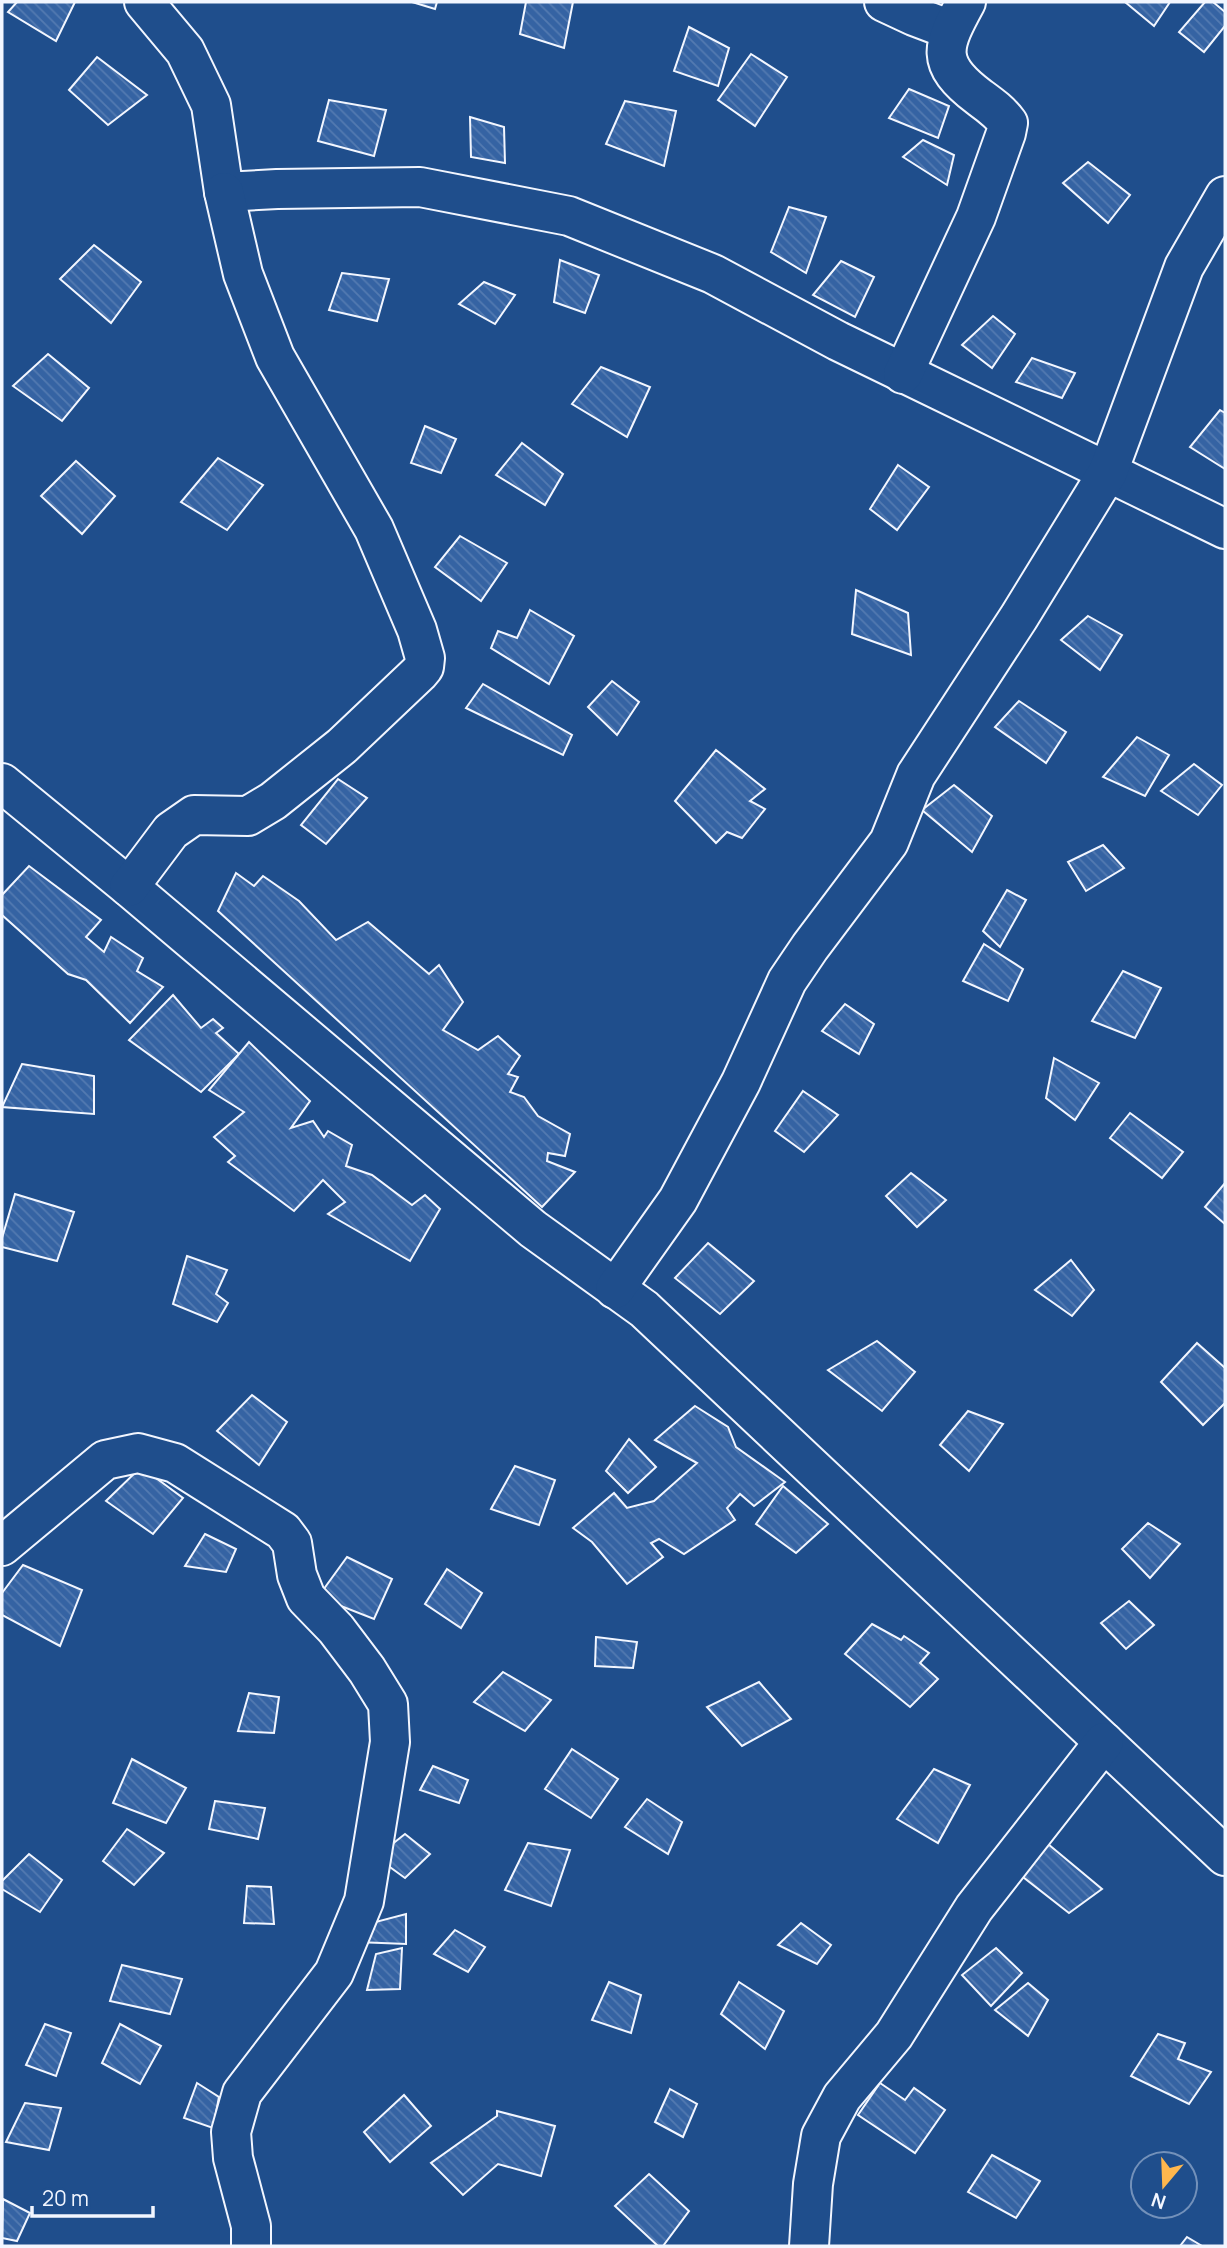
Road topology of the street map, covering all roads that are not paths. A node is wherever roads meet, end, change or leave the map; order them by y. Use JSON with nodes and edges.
{"nodes":[{"id":1,"x":145,"y":2,"type":"edge"},
{"id":2,"x":884,"y":2,"type":"edge"},
{"id":3,"x":958,"y":16,"type":"edge"},
{"id":4,"x":224,"y":192,"type":"junction"},
{"id":5,"x":1225,"y":196,"type":"edge"},
{"id":6,"x":903,"y":374,"type":"junction"},
{"id":7,"x":1108,"y":472,"type":"junction"},
{"id":8,"x":1225,"y":529,"type":"edge"},
{"id":9,"x":2,"y":783,"type":"edge"},
{"id":10,"x":130,"y":887,"type":"junction"},
{"id":11,"x":615,"y":1289,"type":"junction"},
{"id":12,"x":2,"y":1546,"type":"edge"},
{"id":13,"x":1104,"y":1742,"type":"junction"},
{"id":14,"x":1225,"y":1856,"type":"edge"},
{"id":15,"x":251,"y":2246,"type":"edge"},
{"id":16,"x":809,"y":2246,"type":"edge"}],
"edges":[{"from":1,"to":4,"type":"street"},
{"from":2,"to":3,"type":"street"},
{"from":3,"to":6,"type":"street"},
{"from":4,"to":6,"type":"street"},
{"from":4,"to":10,"type":"street"},
{"from":5,"to":7,"type":"street"},
{"from":6,"to":7,"type":"street"},
{"from":7,"to":8,"type":"street"},
{"from":7,"to":11,"type":"street"},
{"from":9,"to":10,"type":"street"},
{"from":10,"to":11,"type":"street"},
{"from":11,"to":13,"type":"street"},
{"from":12,"to":15,"type":"street"},
{"from":13,"to":14,"type":"street"},
{"from":13,"to":16,"type":"street"}]}
